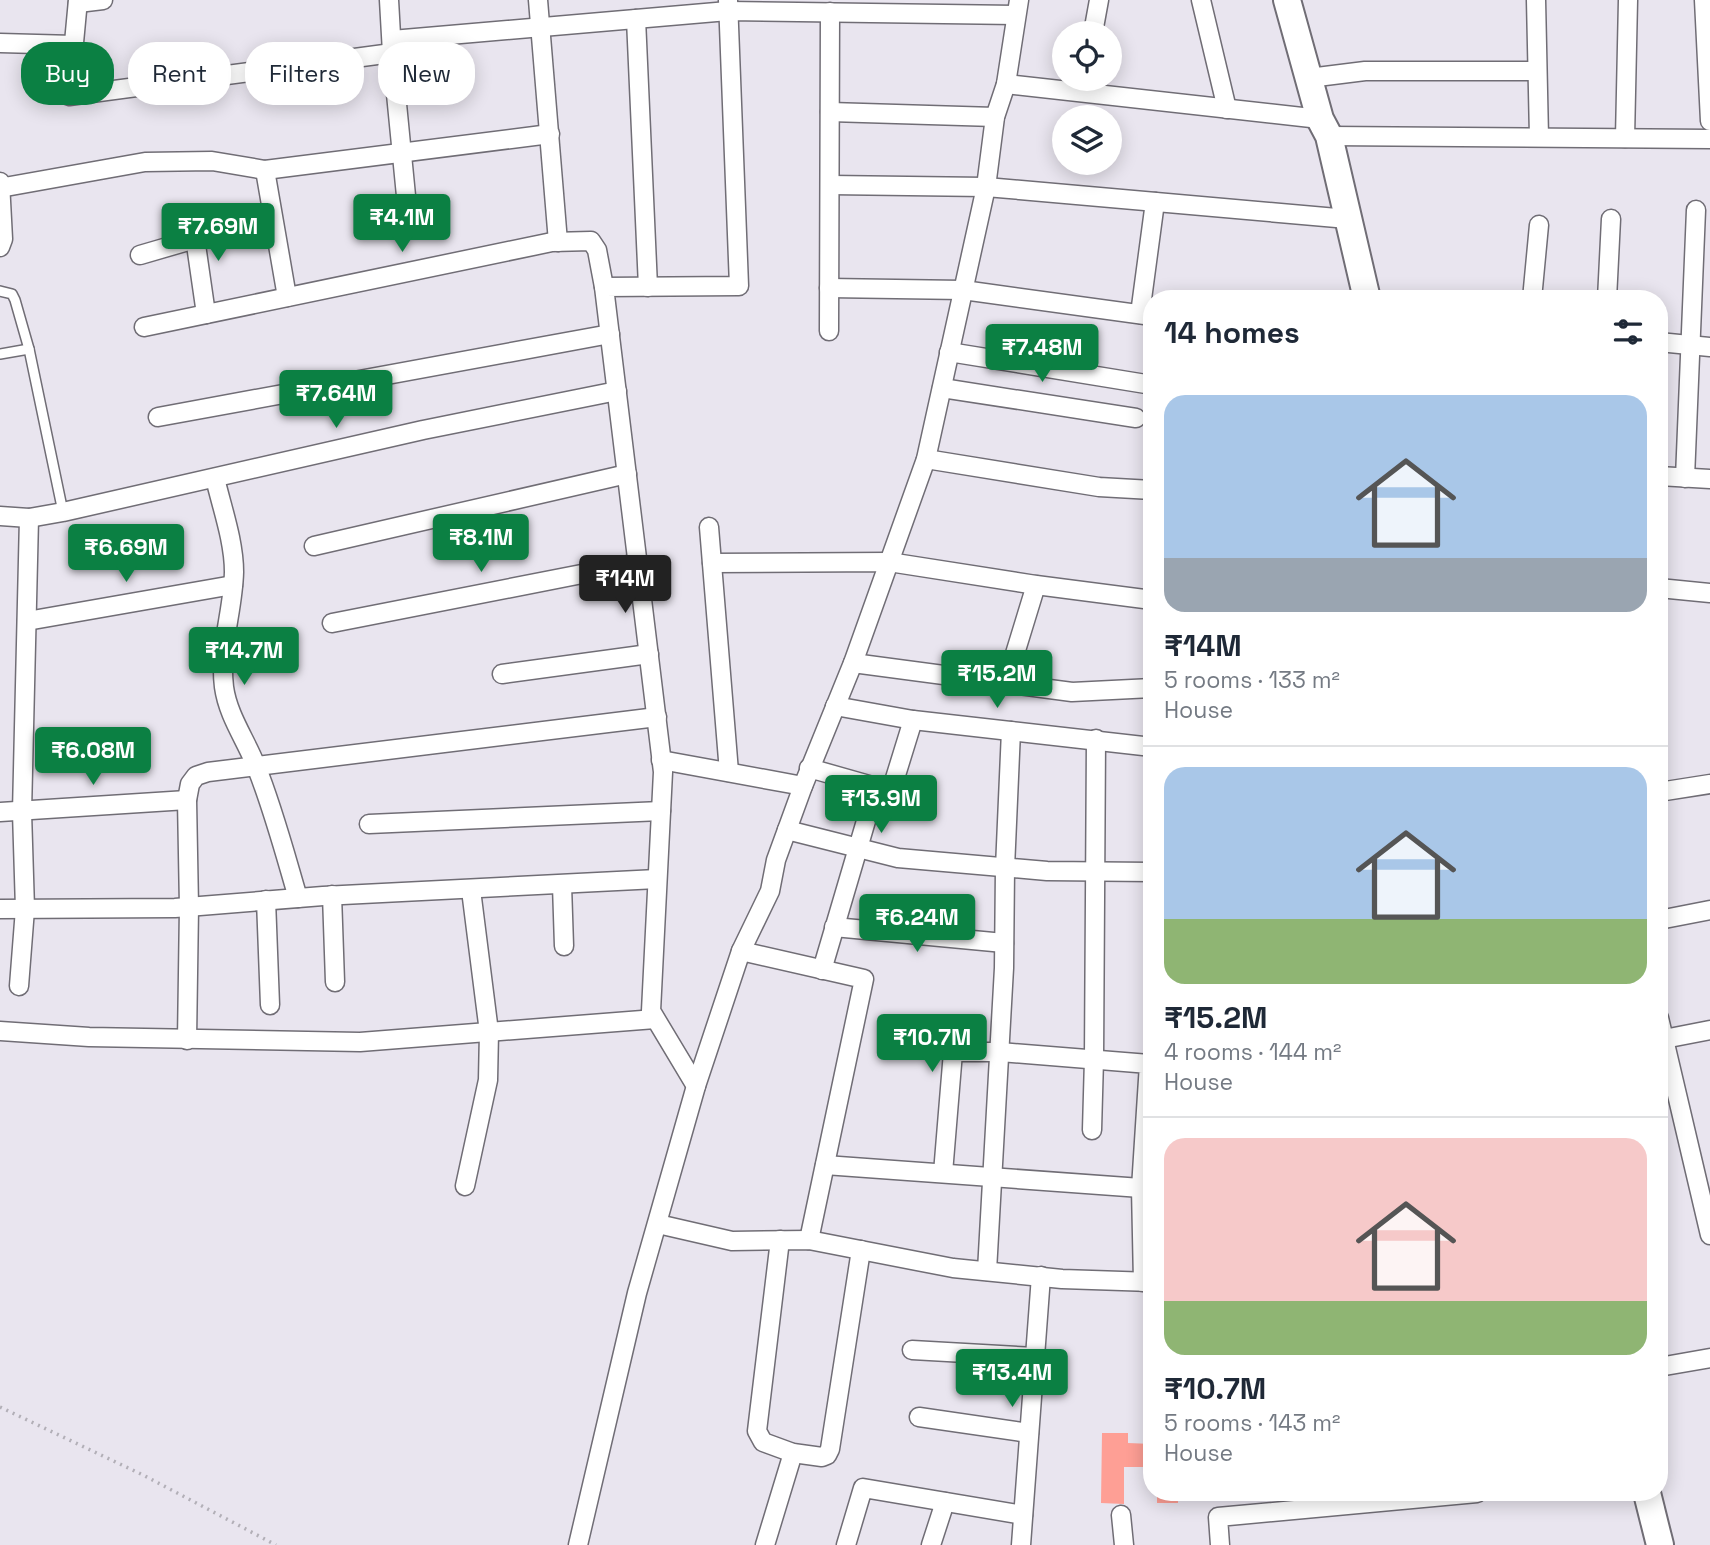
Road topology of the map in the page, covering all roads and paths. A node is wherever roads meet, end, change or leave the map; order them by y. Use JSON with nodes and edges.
{"nodes":[{"id":1,"x":103,"y":0,"type":"edge"},
{"id":2,"x":389,"y":0,"type":"edge"},
{"id":3,"x":538,"y":0,"type":"edge"},
{"id":4,"x":1099,"y":0,"type":"edge"},
{"id":5,"x":1201,"y":0,"type":"edge"},
{"id":6,"x":1287,"y":0,"type":"edge"},
{"id":7,"x":1536,"y":0,"type":"edge"},
{"id":8,"x":1628,"y":0,"type":"edge"},
{"id":9,"x":1704,"y":0,"type":"edge"},
{"id":10,"x":78,"y":1,"type":"edge"},
{"id":11,"x":728,"y":5,"type":"edge"},
{"id":12,"x":1017,"y":8,"type":"edge"},
{"id":13,"x":830,"y":12,"type":"junction"},
{"id":14,"x":636,"y":19,"type":"junction"},
{"id":15,"x":1095,"y":21,"type":"edge"},
{"id":16,"x":540,"y":28,"type":"junction"},
{"id":17,"x":74,"y":42,"type":"edge"},
{"id":18,"x":392,"y":42,"type":"edge"},
{"id":19,"x":425,"y":42,"type":"edge"},
{"id":20,"x":0,"y":43,"type":"edge"},
{"id":21,"x":21,"y":44,"type":"edge"},
{"id":22,"x":378,"y":48,"type":"edge"},
{"id":23,"x":1537,"y":71,"type":"junction"},
{"id":24,"x":1309,"y":78,"type":"junction"},
{"id":25,"x":1006,"y":84,"type":"junction"},
{"id":26,"x":1052,"y":85,"type":"edge"},
{"id":27,"x":114,"y":89,"type":"edge"},
{"id":28,"x":1114,"y":91,"type":"edge"},
{"id":29,"x":397,"y":105,"type":"edge"},
{"id":30,"x":1227,"y":109,"type":"junction"},
{"id":31,"x":830,"y":112,"type":"junction"},
{"id":32,"x":995,"y":117,"type":"junction"},
{"id":33,"x":1710,"y":121,"type":"edge"},
{"id":34,"x":1325,"y":127,"type":"junction"},
{"id":35,"x":550,"y":134,"type":"junction"},
{"id":36,"x":1539,"y":137,"type":"junction"},
{"id":37,"x":1625,"y":138,"type":"junction"},
{"id":38,"x":1710,"y":139,"type":"edge"},
{"id":39,"x":401,"y":152,"type":"junction"},
{"id":40,"x":265,"y":170,"type":"junction"},
{"id":41,"x":0,"y":182,"type":"edge"},
{"id":42,"x":830,"y":185,"type":"junction"},
{"id":43,"x":986,"y":187,"type":"junction"},
{"id":44,"x":1,"y":198,"type":"edge"},
{"id":45,"x":1155,"y":202,"type":"junction"},
{"id":46,"x":407,"y":206,"type":"dead end"},
{"id":47,"x":1696,"y":210,"type":"dead end"},
{"id":48,"x":192,"y":217,"type":"dead end"},
{"id":49,"x":1349,"y":219,"type":"junction"},
{"id":50,"x":1611,"y":219,"type":"dead end"},
{"id":51,"x":1539,"y":225,"type":"dead end"},
{"id":52,"x":195,"y":239,"type":"junction"},
{"id":53,"x":558,"y":242,"type":"junction"},
{"id":54,"x":0,"y":247,"type":"edge"},
{"id":55,"x":140,"y":255,"type":"dead end"},
{"id":56,"x":604,"y":287,"type":"junction"},
{"id":57,"x":649,"y":287,"type":"junction"},
{"id":58,"x":829,"y":289,"type":"junction"},
{"id":59,"x":963,"y":290,"type":"junction"},
{"id":60,"x":1148,"y":290,"type":"edge"},
{"id":61,"x":1365,"y":290,"type":"edge"},
{"id":62,"x":1533,"y":290,"type":"edge"},
{"id":63,"x":1607,"y":290,"type":"edge"},
{"id":64,"x":0,"y":291,"type":"edge"},
{"id":65,"x":287,"y":297,"type":"junction"},
{"id":66,"x":206,"y":314,"type":"junction"},
{"id":67,"x":1143,"y":315,"type":"edge"},
{"id":68,"x":144,"y":327,"type":"dead end"},
{"id":69,"x":829,"y":331,"type":"dead end"},
{"id":70,"x":610,"y":334,"type":"junction"},
{"id":71,"x":1668,"y":343,"type":"edge"},
{"id":72,"x":1690,"y":345,"type":"junction"},
{"id":73,"x":1710,"y":347,"type":"edge"},
{"id":74,"x":29,"y":349,"type":"junction"},
{"id":75,"x":950,"y":352,"type":"junction"},
{"id":76,"x":0,"y":354,"type":"edge"},
{"id":77,"x":1143,"y":384,"type":"edge"},
{"id":78,"x":942,"y":388,"type":"junction"},
{"id":79,"x":617,"y":391,"type":"junction"},
{"id":80,"x":158,"y":416,"type":"dead end"},
{"id":81,"x":1136,"y":418,"type":"dead end"},
{"id":82,"x":926,"y":459,"type":"junction"},
{"id":83,"x":627,"y":474,"type":"junction"},
{"id":84,"x":1668,"y":477,"type":"edge"},
{"id":85,"x":215,"y":478,"type":"junction"},
{"id":86,"x":1685,"y":478,"type":"junction"},
{"id":87,"x":1710,"y":480,"type":"edge"},
{"id":88,"x":1143,"y":489,"type":"edge"},
{"id":89,"x":63,"y":512,"type":"junction"},
{"id":90,"x":0,"y":516,"type":"edge"},
{"id":91,"x":29,"y":518,"type":"junction"},
{"id":92,"x":709,"y":527,"type":"dead end"},
{"id":93,"x":314,"y":546,"type":"dead end"},
{"id":94,"x":890,"y":562,"type":"junction"},
{"id":95,"x":638,"y":563,"type":"junction"},
{"id":96,"x":712,"y":563,"type":"junction"},
{"id":97,"x":233,"y":585,"type":"junction"},
{"id":98,"x":1036,"y":585,"type":"junction"},
{"id":99,"x":1668,"y":589,"type":"edge"},
{"id":100,"x":1710,"y":593,"type":"edge"},
{"id":101,"x":1143,"y":599,"type":"edge"},
{"id":102,"x":27,"y":621,"type":"junction"},
{"id":103,"x":332,"y":623,"type":"dead end"},
{"id":104,"x":649,"y":654,"type":"junction"},
{"id":105,"x":853,"y":663,"type":"junction"},
{"id":106,"x":502,"y":674,"type":"dead end"},
{"id":107,"x":1006,"y":683,"type":"junction"},
{"id":108,"x":1143,"y":688,"type":"edge"},
{"id":109,"x":835,"y":706,"type":"junction"},
{"id":110,"x":657,"y":717,"type":"junction"},
{"id":111,"x":913,"y":720,"type":"junction"},
{"id":112,"x":1011,"y":731,"type":"junction"},
{"id":113,"x":1096,"y":739,"type":"junction"},
{"id":114,"x":1143,"y":746,"type":"edge"},
{"id":115,"x":661,"y":760,"type":"junction"},
{"id":116,"x":257,"y":766,"type":"junction"},
{"id":117,"x":809,"y":768,"type":"junction"},
{"id":118,"x":729,"y":772,"type":"junction"},
{"id":119,"x":1710,"y":784,"type":"edge"},
{"id":120,"x":803,"y":786,"type":"junction"},
{"id":121,"x":876,"y":786,"type":"junction"},
{"id":122,"x":1668,"y":791,"type":"edge"},
{"id":123,"x":187,"y":800,"type":"junction"},
{"id":124,"x":661,"y":811,"type":"junction"},
{"id":125,"x":0,"y":812,"type":"edge"},
{"id":126,"x":22,"y":812,"type":"junction"},
{"id":127,"x":369,"y":824,"type":"dead end"},
{"id":128,"x":787,"y":830,"type":"junction"},
{"id":129,"x":857,"y":848,"type":"junction"},
{"id":130,"x":1005,"y":867,"type":"junction"},
{"id":131,"x":1095,"y":872,"type":"junction"},
{"id":132,"x":1143,"y":872,"type":"edge"},
{"id":133,"x":657,"y":880,"type":"junction"},
{"id":134,"x":562,"y":885,"type":"junction"},
{"id":135,"x":471,"y":890,"type":"junction"},
{"id":136,"x":332,"y":895,"type":"junction"},
{"id":137,"x":299,"y":898,"type":"junction"},
{"id":138,"x":266,"y":900,"type":"junction"},
{"id":139,"x":189,"y":907,"type":"junction"},
{"id":140,"x":0,"y":909,"type":"edge"},
{"id":141,"x":25,"y":909,"type":"junction"},
{"id":142,"x":1710,"y":911,"type":"edge"},
{"id":143,"x":1668,"y":918,"type":"edge"},
{"id":144,"x":834,"y":927,"type":"junction"},
{"id":145,"x":1004,"y":943,"type":"junction"},
{"id":146,"x":564,"y":946,"type":"dead end"},
{"id":147,"x":741,"y":951,"type":"junction"},
{"id":148,"x":822,"y":970,"type":"junction"},
{"id":149,"x":335,"y":982,"type":"dead end"},
{"id":150,"x":19,"y":986,"type":"dead end"},
{"id":151,"x":270,"y":1005,"type":"dead end"},
{"id":152,"x":655,"y":1019,"type":"junction"},
{"id":153,"x":1710,"y":1030,"type":"edge"},
{"id":154,"x":0,"y":1031,"type":"edge"},
{"id":155,"x":489,"y":1032,"type":"junction"},
{"id":156,"x":1668,"y":1038,"type":"edge"},
{"id":157,"x":187,"y":1040,"type":"junction"},
{"id":158,"x":1000,"y":1052,"type":"junction"},
{"id":159,"x":1668,"y":1053,"type":"edge"},
{"id":160,"x":1094,"y":1059,"type":"junction"},
{"id":161,"x":1143,"y":1063,"type":"edge"},
{"id":162,"x":696,"y":1086,"type":"junction"},
{"id":163,"x":1091,"y":1130,"type":"dead end"},
{"id":164,"x":1143,"y":1157,"type":"edge"},
{"id":165,"x":825,"y":1165,"type":"junction"},
{"id":166,"x":1702,"y":1168,"type":"edge"},
{"id":167,"x":943,"y":1173,"type":"junction"},
{"id":168,"x":993,"y":1177,"type":"junction"},
{"id":169,"x":465,"y":1186,"type":"dead end"},
{"id":170,"x":1141,"y":1188,"type":"junction"},
{"id":171,"x":1143,"y":1219,"type":"edge"},
{"id":172,"x":658,"y":1224,"type":"junction"},
{"id":173,"x":1710,"y":1235,"type":"edge"},
{"id":174,"x":780,"y":1240,"type":"junction"},
{"id":175,"x":809,"y":1240,"type":"junction"},
{"id":176,"x":861,"y":1250,"type":"junction"},
{"id":177,"x":987,"y":1271,"type":"junction"},
{"id":178,"x":1041,"y":1276,"type":"junction"},
{"id":179,"x":1143,"y":1282,"type":"edge"},
{"id":180,"x":912,"y":1350,"type":"dead end"},
{"id":181,"x":1035,"y":1357,"type":"junction"},
{"id":182,"x":1710,"y":1358,"type":"edge"},
{"id":183,"x":1668,"y":1365,"type":"edge"},
{"id":184,"x":0,"y":1406,"type":"edge"},
{"id":185,"x":919,"y":1417,"type":"dead end"},
{"id":186,"x":1029,"y":1433,"type":"junction"},
{"id":187,"x":793,"y":1453,"type":"junction"},
{"id":188,"x":1391,"y":1501,"type":"edge"},
{"id":189,"x":1649,"y":1501,"type":"edge"},
{"id":190,"x":945,"y":1502,"type":"junction"},
{"id":191,"x":1023,"y":1515,"type":"junction"},
{"id":192,"x":1121,"y":1515,"type":"dead end"},
{"id":193,"x":276,"y":1545,"type":"edge"},
{"id":194,"x":578,"y":1545,"type":"edge"},
{"id":195,"x":765,"y":1545,"type":"edge"},
{"id":196,"x":846,"y":1545,"type":"edge"},
{"id":197,"x":931,"y":1545,"type":"edge"},
{"id":198,"x":1021,"y":1545,"type":"edge"},
{"id":199,"x":1124,"y":1545,"type":"edge"},
{"id":200,"x":1220,"y":1545,"type":"edge"},
{"id":201,"x":1660,"y":1545,"type":"edge"}],
"edges":[{"from":1,"to":10,"type":"street"},
{"from":2,"to":18,"type":"street"},
{"from":3,"to":16,"type":"street"},
{"from":4,"to":15,"type":"street"},
{"from":5,"to":30,"type":"street"},
{"from":6,"to":24,"type":"street"},
{"from":7,"to":23,"type":"street"},
{"from":8,"to":37,"type":"street"},
{"from":9,"to":33,"type":"street"},
{"from":10,"to":17,"type":"street"},
{"from":11,"to":13,"type":"street"},
{"from":11,"to":14,"type":"street"},
{"from":11,"to":57,"type":"street"},
{"from":12,"to":13,"type":"street"},
{"from":12,"to":25,"type":"street"},
{"from":13,"to":31,"type":"street"},
{"from":14,"to":16,"type":"street"},
{"from":14,"to":57,"type":"street"},
{"from":16,"to":19,"type":"street"},
{"from":16,"to":35,"type":"street"},
{"from":20,"to":21,"type":"street"},
{"from":22,"to":27,"type":"street"},
{"from":23,"to":24,"type":"street"},
{"from":23,"to":36,"type":"street"},
{"from":24,"to":34,"type":"street"},
{"from":25,"to":26,"type":"street"},
{"from":25,"to":32,"type":"street"},
{"from":28,"to":30,"type":"street"},
{"from":29,"to":39,"type":"street"},
{"from":30,"to":34,"type":"street"},
{"from":31,"to":32,"type":"street"},
{"from":31,"to":42,"type":"street"},
{"from":32,"to":43,"type":"street"},
{"from":34,"to":36,"type":"street"},
{"from":34,"to":49,"type":"street"},
{"from":35,"to":39,"type":"street"},
{"from":35,"to":53,"type":"street"},
{"from":36,"to":37,"type":"street"},
{"from":37,"to":38,"type":"street"},
{"from":39,"to":40,"type":"street"},
{"from":39,"to":46,"type":"street"},
{"from":40,"to":44,"type":"street"},
{"from":40,"to":65,"type":"street"},
{"from":41,"to":44,"type":"street"},
{"from":42,"to":43,"type":"street"},
{"from":42,"to":58,"type":"street"},
{"from":43,"to":45,"type":"street"},
{"from":43,"to":59,"type":"street"},
{"from":44,"to":54,"type":"street"},
{"from":45,"to":49,"type":"street"},
{"from":45,"to":60,"type":"street"},
{"from":47,"to":72,"type":"street"},
{"from":48,"to":52,"type":"street"},
{"from":49,"to":61,"type":"street"},
{"from":50,"to":63,"type":"street"},
{"from":51,"to":62,"type":"street"},
{"from":52,"to":55,"type":"street"},
{"from":52,"to":66,"type":"street"},
{"from":53,"to":56,"type":"street"},
{"from":53,"to":65,"type":"street"},
{"from":56,"to":57,"type":"street"},
{"from":56,"to":70,"type":"street"},
{"from":58,"to":59,"type":"street"},
{"from":58,"to":69,"type":"street"},
{"from":59,"to":67,"type":"street"},
{"from":59,"to":75,"type":"street"},
{"from":64,"to":74,"type":"lane"},
{"from":65,"to":66,"type":"street"},
{"from":66,"to":68,"type":"street"},
{"from":70,"to":79,"type":"street"},
{"from":70,"to":80,"type":"street"},
{"from":71,"to":72,"type":"street"},
{"from":72,"to":73,"type":"street"},
{"from":72,"to":86,"type":"street"},
{"from":74,"to":76,"type":"lane"},
{"from":74,"to":89,"type":"lane"},
{"from":75,"to":77,"type":"street"},
{"from":75,"to":78,"type":"street"},
{"from":78,"to":81,"type":"street"},
{"from":78,"to":82,"type":"street"},
{"from":79,"to":83,"type":"street"},
{"from":79,"to":85,"type":"street"},
{"from":82,"to":88,"type":"street"},
{"from":82,"to":94,"type":"street"},
{"from":83,"to":93,"type":"street"},
{"from":83,"to":95,"type":"street"},
{"from":84,"to":86,"type":"street"},
{"from":85,"to":89,"type":"street"},
{"from":85,"to":97,"type":"street"},
{"from":86,"to":87,"type":"street"},
{"from":89,"to":91,"type":"street"},
{"from":90,"to":91,"type":"street"},
{"from":91,"to":102,"type":"street"},
{"from":92,"to":96,"type":"street"},
{"from":94,"to":96,"type":"street"},
{"from":94,"to":98,"type":"street"},
{"from":94,"to":105,"type":"street"},
{"from":95,"to":103,"type":"street"},
{"from":95,"to":104,"type":"street"},
{"from":96,"to":118,"type":"street"},
{"from":97,"to":102,"type":"street"},
{"from":97,"to":116,"type":"street"},
{"from":98,"to":101,"type":"street"},
{"from":98,"to":107,"type":"street"},
{"from":99,"to":100,"type":"street"},
{"from":102,"to":126,"type":"street"},
{"from":104,"to":106,"type":"street"},
{"from":104,"to":110,"type":"street"},
{"from":105,"to":107,"type":"street"},
{"from":105,"to":109,"type":"street"},
{"from":107,"to":108,"type":"street"},
{"from":109,"to":111,"type":"street"},
{"from":109,"to":117,"type":"street"},
{"from":110,"to":115,"type":"street"},
{"from":110,"to":116,"type":"street"},
{"from":111,"to":112,"type":"street"},
{"from":111,"to":121,"type":"street"},
{"from":112,"to":113,"type":"street"},
{"from":112,"to":130,"type":"street"},
{"from":113,"to":114,"type":"street"},
{"from":113,"to":131,"type":"street"},
{"from":115,"to":118,"type":"street"},
{"from":115,"to":124,"type":"street"},
{"from":116,"to":123,"type":"street"},
{"from":116,"to":137,"type":"street"},
{"from":117,"to":120,"type":"street"},
{"from":117,"to":121,"type":"street"},
{"from":118,"to":120,"type":"street"},
{"from":119,"to":122,"type":"street"},
{"from":120,"to":128,"type":"street"},
{"from":121,"to":129,"type":"street"},
{"from":123,"to":126,"type":"street"},
{"from":123,"to":139,"type":"street"},
{"from":124,"to":127,"type":"street"},
{"from":124,"to":133,"type":"street"},
{"from":125,"to":126,"type":"street"},
{"from":126,"to":141,"type":"street"},
{"from":128,"to":129,"type":"street"},
{"from":128,"to":147,"type":"street"},
{"from":129,"to":130,"type":"street"},
{"from":129,"to":144,"type":"street"},
{"from":130,"to":131,"type":"street"},
{"from":130,"to":145,"type":"street"},
{"from":131,"to":132,"type":"street"},
{"from":131,"to":160,"type":"street"},
{"from":133,"to":134,"type":"street"},
{"from":133,"to":152,"type":"street"},
{"from":134,"to":135,"type":"street"},
{"from":134,"to":146,"type":"street"},
{"from":135,"to":136,"type":"street"},
{"from":135,"to":155,"type":"street"},
{"from":136,"to":137,"type":"street"},
{"from":136,"to":149,"type":"street"},
{"from":137,"to":138,"type":"street"},
{"from":138,"to":139,"type":"street"},
{"from":138,"to":151,"type":"street"},
{"from":139,"to":141,"type":"street"},
{"from":139,"to":157,"type":"street"},
{"from":140,"to":141,"type":"street"},
{"from":141,"to":150,"type":"street"},
{"from":142,"to":143,"type":"street"},
{"from":144,"to":145,"type":"street"},
{"from":144,"to":148,"type":"street"},
{"from":145,"to":158,"type":"street"},
{"from":147,"to":148,"type":"street"},
{"from":147,"to":162,"type":"street"},
{"from":148,"to":165,"type":"street"},
{"from":152,"to":155,"type":"street"},
{"from":152,"to":162,"type":"street"},
{"from":153,"to":156,"type":"street"},
{"from":154,"to":157,"type":"street"},
{"from":155,"to":157,"type":"street"},
{"from":155,"to":169,"type":"street"},
{"from":158,"to":160,"type":"street"},
{"from":158,"to":167,"type":"street"},
{"from":158,"to":168,"type":"street"},
{"from":159,"to":166,"type":"street"},
{"from":160,"to":161,"type":"street"},
{"from":160,"to":163,"type":"street"},
{"from":162,"to":172,"type":"street"},
{"from":164,"to":170,"type":"street"},
{"from":165,"to":167,"type":"street"},
{"from":165,"to":175,"type":"street"},
{"from":166,"to":173,"type":"street"},
{"from":167,"to":168,"type":"street"},
{"from":168,"to":170,"type":"street"},
{"from":168,"to":177,"type":"street"},
{"from":170,"to":171,"type":"street"},
{"from":172,"to":174,"type":"street"},
{"from":172,"to":194,"type":"street"},
{"from":174,"to":175,"type":"street"},
{"from":174,"to":187,"type":"street"},
{"from":175,"to":176,"type":"street"},
{"from":176,"to":177,"type":"street"},
{"from":176,"to":187,"type":"street"},
{"from":177,"to":178,"type":"street"},
{"from":178,"to":179,"type":"street"},
{"from":178,"to":181,"type":"street"},
{"from":180,"to":181,"type":"street"},
{"from":181,"to":186,"type":"street"},
{"from":182,"to":183,"type":"street"},
{"from":184,"to":193,"type":"path"},
{"from":185,"to":186,"type":"street"},
{"from":186,"to":191,"type":"street"},
{"from":187,"to":195,"type":"street"},
{"from":188,"to":200,"type":"street"},
{"from":189,"to":201,"type":"street"},
{"from":190,"to":191,"type":"street"},
{"from":190,"to":196,"type":"street"},
{"from":190,"to":197,"type":"street"},
{"from":191,"to":198,"type":"street"},
{"from":192,"to":199,"type":"street"}]}
